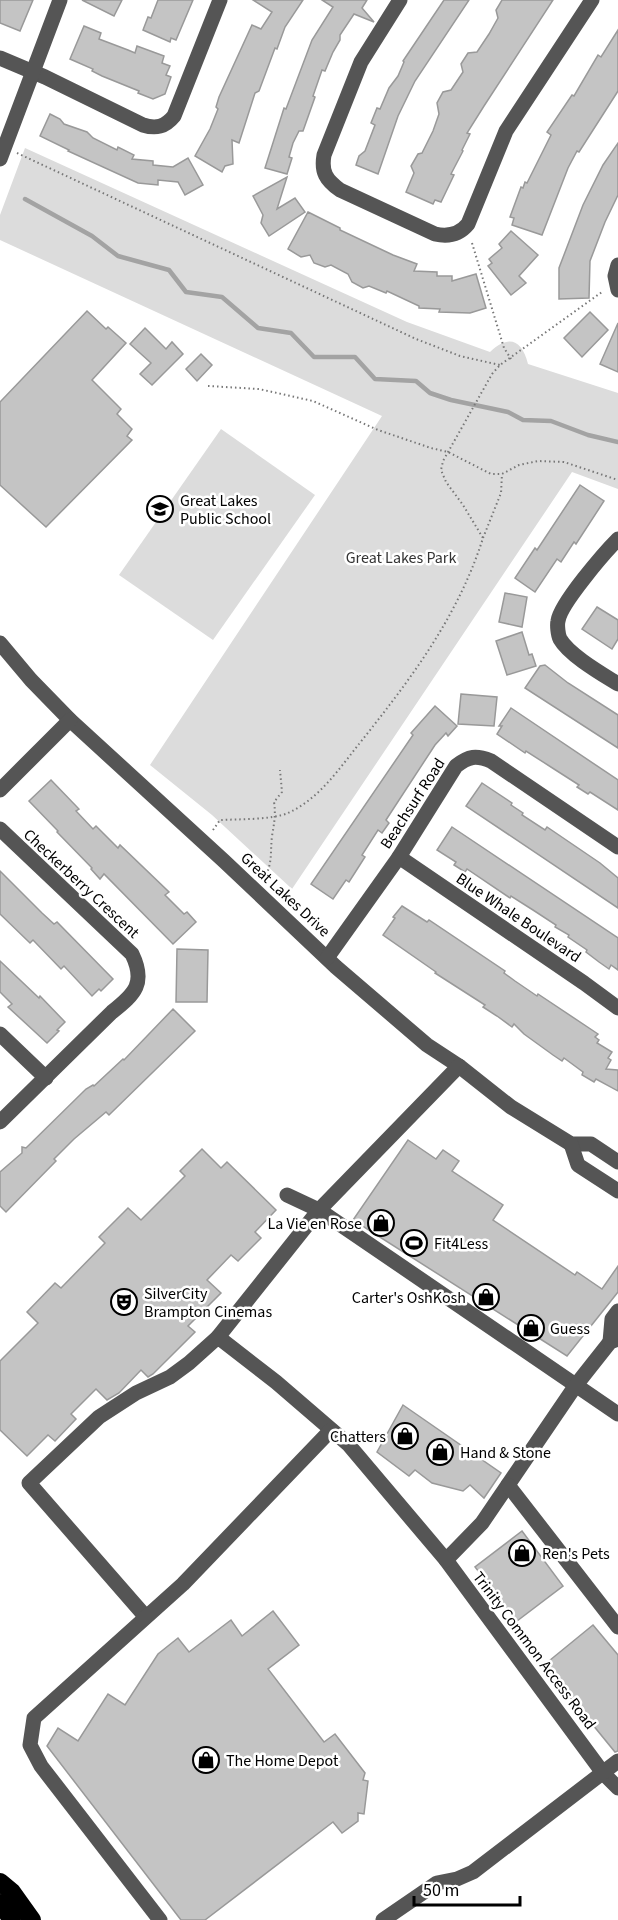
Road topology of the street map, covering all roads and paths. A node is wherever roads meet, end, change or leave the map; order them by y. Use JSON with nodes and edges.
{"nodes":[{"id":1,"x":60,"y":0,"type":"edge"},
{"id":2,"x":220,"y":0,"type":"edge"},
{"id":3,"x":400,"y":0,"type":"edge"},
{"id":4,"x":592,"y":0,"type":"edge"},
{"id":5,"x":0,"y":58,"type":"edge"},
{"id":6,"x":33,"y":72,"type":"junction"},
{"id":7,"x":6,"y":155,"type":"edge"},
{"id":8,"x":472,"y":243,"type":"dead end"},
{"id":9,"x":618,"y":265,"type":"edge"},
{"id":10,"x":618,"y":290,"type":"edge"},
{"id":11,"x":602,"y":292,"type":"dead end"},
{"id":12,"x":510,"y":359,"type":"junction"},
{"id":13,"x":500,"y":365,"type":"junction"},
{"id":14,"x":208,"y":386,"type":"dead end"},
{"id":15,"x":448,"y":452,"type":"junction"},
{"id":16,"x":502,"y":474,"type":"junction"},
{"id":17,"x":618,"y":480,"type":"edge"},
{"id":18,"x":483,"y":538,"type":"junction"},
{"id":19,"x":618,"y":539,"type":"edge"},
{"id":20,"x":0,"y":643,"type":"edge"},
{"id":21,"x":618,"y":684,"type":"edge"},
{"id":22,"x":70,"y":720,"type":"junction"},
{"id":23,"x":280,"y":770,"type":"dead end"},
{"id":24,"x":0,"y":790,"type":"edge"},
{"id":25,"x":276,"y":816,"type":"junction"},
{"id":26,"x":0,"y":830,"type":"edge"},
{"id":27,"x":203,"y":842,"type":"junction"},
{"id":28,"x":618,"y":847,"type":"edge"},
{"id":29,"x":399,"y":857,"type":"junction"},
{"id":30,"x":257,"y":892,"type":"junction"},
{"id":31,"x":327,"y":958,"type":"junction"},
{"id":32,"x":618,"y":1008,"type":"edge"},
{"id":33,"x":0,"y":1034,"type":"edge"},
{"id":34,"x":459,"y":1066,"type":"junction"},
{"id":35,"x":46,"y":1078,"type":"junction"},
{"id":36,"x":0,"y":1122,"type":"edge"},
{"id":37,"x":571,"y":1143,"type":"junction"},
{"id":38,"x":618,"y":1162,"type":"edge"},
{"id":39,"x":618,"y":1191,"type":"edge"},
{"id":40,"x":287,"y":1195,"type":"dead end"},
{"id":41,"x":319,"y":1210,"type":"junction"},
{"id":42,"x":618,"y":1311,"type":"edge"},
{"id":43,"x":218,"y":1338,"type":"junction"},
{"id":44,"x":614,"y":1340,"type":"edge"},
{"id":45,"x":576,"y":1385,"type":"junction"},
{"id":46,"x":618,"y":1414,"type":"edge"},
{"id":47,"x":331,"y":1430,"type":"junction"},
{"id":48,"x":508,"y":1485,"type":"junction"},
{"id":49,"x":446,"y":1560,"type":"junction"},
{"id":50,"x":145,"y":1616,"type":"junction"},
{"id":51,"x":618,"y":1627,"type":"edge"},
{"id":52,"x":618,"y":1761,"type":"edge"},
{"id":53,"x":603,"y":1773,"type":"junction"},
{"id":54,"x":618,"y":1788,"type":"edge"},
{"id":55,"x":0,"y":1882,"type":"edge"},
{"id":56,"x":0,"y":1903,"type":"edge"},
{"id":57,"x":12,"y":1920,"type":"edge"},
{"id":58,"x":32,"y":1920,"type":"edge"},
{"id":59,"x":160,"y":1920,"type":"edge"},
{"id":60,"x":383,"y":1920,"type":"edge"}],
"edges":[{"from":1,"to":6,"type":"street"},
{"from":2,"to":6,"type":"street"},
{"from":3,"to":4,"type":"street"},
{"from":5,"to":6,"type":"street"},
{"from":6,"to":7,"type":"street"},
{"from":7,"to":13,"type":"path"},
{"from":8,"to":12,"type":"path"},
{"from":9,"to":10,"type":"street"},
{"from":11,"to":12,"type":"path"},
{"from":12,"to":13,"type":"path"},
{"from":13,"to":15,"type":"path"},
{"from":14,"to":15,"type":"path"},
{"from":15,"to":16,"type":"path"},
{"from":15,"to":18,"type":"path"},
{"from":16,"to":17,"type":"path"},
{"from":16,"to":18,"type":"path"},
{"from":18,"to":25,"type":"path"},
{"from":19,"to":21,"type":"street"},
{"from":20,"to":22,"type":"street","name":"Great Lakes Drive"},
{"from":22,"to":24,"type":"street"},
{"from":22,"to":27,"type":"street","name":"Great Lakes Drive"},
{"from":23,"to":25,"type":"path"},
{"from":25,"to":27,"type":"path"},
{"from":25,"to":30,"type":"path"},
{"from":26,"to":35,"type":"street","name":"Checkerberry Crescent"},
{"from":27,"to":30,"type":"street","name":"Great Lakes Drive"},
{"from":28,"to":29,"type":"street","name":"Beachsurf Road"},
{"from":29,"to":31,"type":"street","name":"Beachsurf Road"},
{"from":29,"to":32,"type":"street","name":"Blue Whale Boulevard"},
{"from":30,"to":31,"type":"street","name":"Great Lakes Drive"},
{"from":31,"to":34,"type":"street","name":"Great Lakes Drive"},
{"from":33,"to":35,"type":"street"},
{"from":34,"to":37,"type":"street","name":"Great Lakes Drive"},
{"from":34,"to":41,"type":"street"},
{"from":35,"to":36,"type":"street","name":"Checkerberry Crescent"},
{"from":37,"to":38,"type":"street","name":"Great Lakes Drive"},
{"from":37,"to":39,"type":"street"},
{"from":40,"to":41,"type":"street"},
{"from":41,"to":43,"type":"street"},
{"from":41,"to":45,"type":"street"},
{"from":42,"to":44,"type":"street"},
{"from":43,"to":47,"type":"street","name":"Trinity Common Access Road"},
{"from":43,"to":50,"type":"street"},
{"from":44,"to":45,"type":"street"},
{"from":45,"to":46,"type":"street"},
{"from":45,"to":48,"type":"street"},
{"from":47,"to":49,"type":"street","name":"Trinity Common Access Road"},
{"from":47,"to":50,"type":"street"},
{"from":48,"to":49,"type":"street"},
{"from":48,"to":51,"type":"street"},
{"from":49,"to":53,"type":"street","name":"Trinity Common Access Road"},
{"from":50,"to":59,"type":"street"},
{"from":52,"to":53,"type":"street"},
{"from":53,"to":54,"type":"street","name":"Trinity Common Access Road"},
{"from":53,"to":60,"type":"street"},
{"from":55,"to":58,"type":"highway"},
{"from":56,"to":57,"type":"highway"}]}
